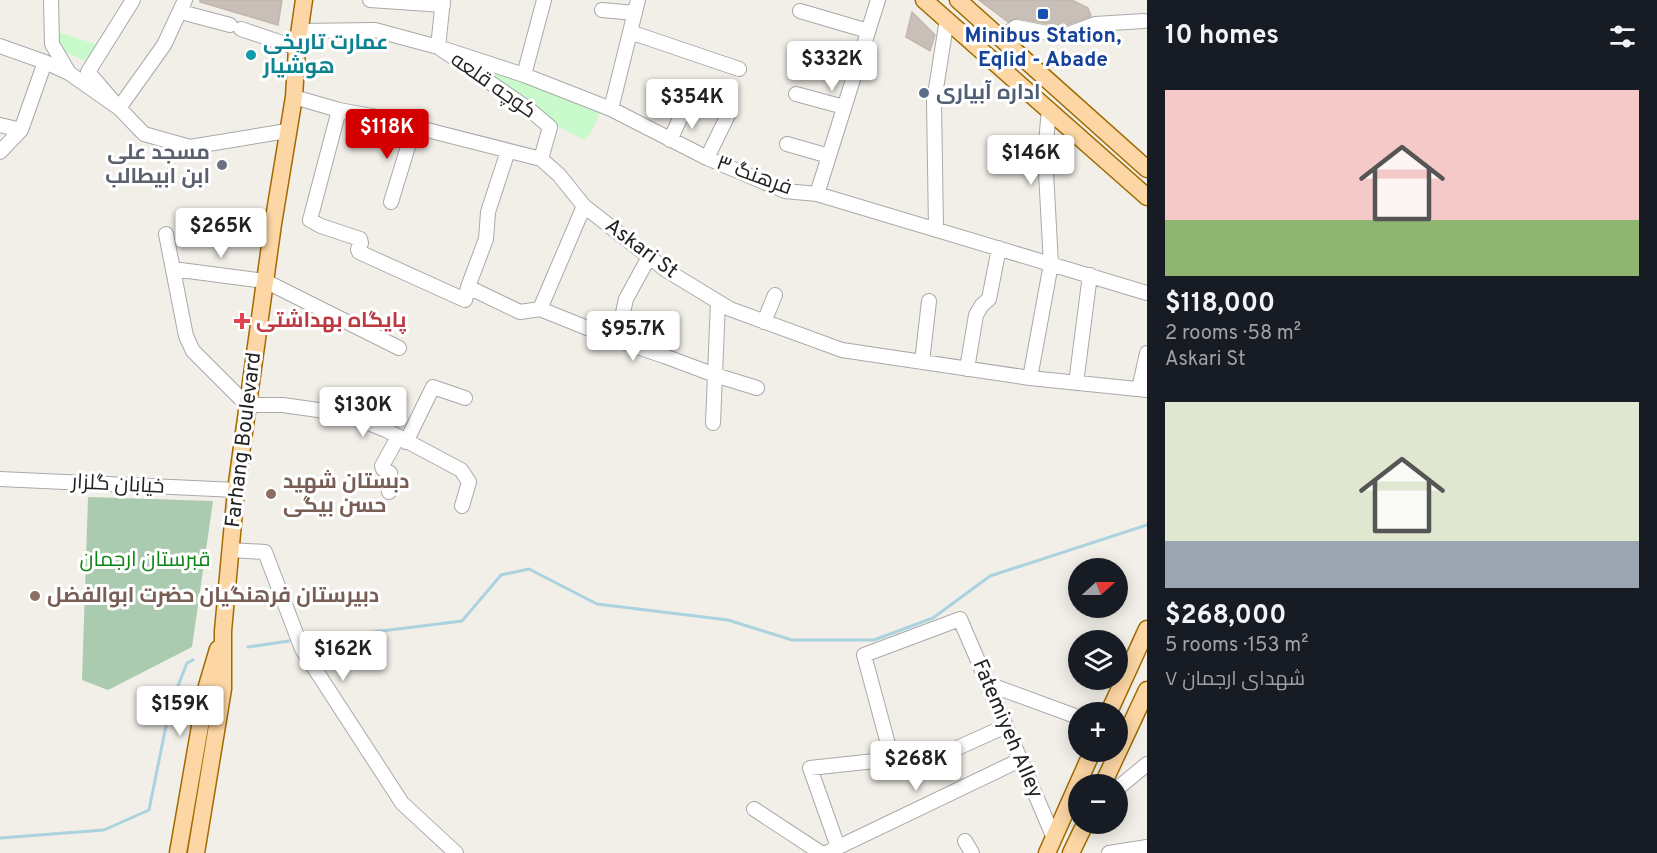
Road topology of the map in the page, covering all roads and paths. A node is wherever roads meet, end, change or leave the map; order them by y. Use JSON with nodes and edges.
{"nodes":[{"id":1,"x":51,"y":0,"type":"edge"},
{"id":2,"x":133,"y":0,"type":"edge"},
{"id":3,"x":304,"y":0,"type":"edge"},
{"id":4,"x":370,"y":0,"type":"edge"},
{"id":5,"x":544,"y":0,"type":"edge"},
{"id":6,"x":878,"y":0,"type":"edge"},
{"id":7,"x":924,"y":0,"type":"edge"},
{"id":8,"x":958,"y":0,"type":"edge"},
{"id":9,"x":443,"y":2,"type":"edge"},
{"id":10,"x":183,"y":6,"type":"edge"},
{"id":11,"x":637,"y":7,"type":"edge"},
{"id":12,"x":602,"y":10,"type":"dead end"},
{"id":13,"x":800,"y":11,"type":"dead end"},
{"id":14,"x":946,"y":19,"type":"junction"},
{"id":15,"x":1144,"y":21,"type":"dead end"},
{"id":16,"x":868,"y":31,"type":"junction"},
{"id":17,"x":630,"y":32,"type":"junction"},
{"id":18,"x":1001,"y":38,"type":"junction"},
{"id":19,"x":298,"y":39,"type":"junction"},
{"id":20,"x":0,"y":46,"type":"edge"},
{"id":21,"x":438,"y":46,"type":"junction"},
{"id":22,"x":45,"y":62,"type":"junction"},
{"id":23,"x":739,"y":69,"type":"dead end"},
{"id":24,"x":69,"y":73,"type":"junction"},
{"id":25,"x":524,"y":75,"type":"junction"},
{"id":26,"x":796,"y":94,"type":"dead end"},
{"id":27,"x":294,"y":97,"type":"junction"},
{"id":28,"x":687,"y":106,"type":"dead end"},
{"id":29,"x":844,"y":107,"type":"junction"},
{"id":30,"x":119,"y":108,"type":"junction"},
{"id":31,"x":611,"y":109,"type":"junction"},
{"id":32,"x":1049,"y":109,"type":"junction"},
{"id":33,"x":339,"y":110,"type":"junction"},
{"id":34,"x":728,"y":116,"type":"dead end"},
{"id":35,"x":0,"y":125,"type":"edge"},
{"id":36,"x":414,"y":127,"type":"junction"},
{"id":37,"x":21,"y":130,"type":"junction"},
{"id":38,"x":287,"y":131,"type":"junction"},
{"id":39,"x":670,"y":140,"type":"junction"},
{"id":40,"x":787,"y":144,"type":"dead end"},
{"id":41,"x":508,"y":151,"type":"junction"},
{"id":42,"x":0,"y":152,"type":"edge"},
{"id":43,"x":829,"y":156,"type":"junction"},
{"id":44,"x":707,"y":158,"type":"junction"},
{"id":45,"x":541,"y":159,"type":"junction"},
{"id":46,"x":1147,"y":169,"type":"edge"},
{"id":47,"x":816,"y":194,"type":"junction"},
{"id":48,"x":1147,"y":197,"type":"edge"},
{"id":49,"x":391,"y":202,"type":"dead end"},
{"id":50,"x":584,"y":206,"type":"junction"},
{"id":51,"x":243,"y":220,"type":"dead end"},
{"id":52,"x":273,"y":224,"type":"junction"},
{"id":53,"x":936,"y":229,"type":"junction"},
{"id":54,"x":166,"y":234,"type":"dead end"},
{"id":55,"x":999,"y":248,"type":"junction"},
{"id":56,"x":649,"y":257,"type":"junction"},
{"id":57,"x":1051,"y":264,"type":"junction"},
{"id":58,"x":173,"y":269,"type":"junction"},
{"id":59,"x":1090,"y":275,"type":"junction"},
{"id":60,"x":265,"y":281,"type":"junction"},
{"id":61,"x":468,"y":287,"type":"junction"},
{"id":62,"x":1147,"y":293,"type":"edge"},
{"id":63,"x":775,"y":295,"type":"dead end"},
{"id":64,"x":929,"y":301,"type":"dead end"},
{"id":65,"x":718,"y":302,"type":"junction"},
{"id":66,"x":540,"y":309,"type":"junction"},
{"id":67,"x":764,"y":322,"type":"junction"},
{"id":68,"x":617,"y":340,"type":"junction"},
{"id":69,"x":399,"y":348,"type":"dead end"},
{"id":70,"x":1147,"y":353,"type":"edge"},
{"id":71,"x":922,"y":362,"type":"junction"},
{"id":72,"x":967,"y":369,"type":"junction"},
{"id":73,"x":715,"y":375,"type":"junction"},
{"id":74,"x":1030,"y":378,"type":"junction"},
{"id":75,"x":1076,"y":383,"type":"junction"},
{"id":76,"x":757,"y":388,"type":"dead end"},
{"id":77,"x":1143,"y":390,"type":"edge"},
{"id":78,"x":465,"y":398,"type":"dead end"},
{"id":79,"x":247,"y":405,"type":"junction"},
{"id":80,"x":713,"y":423,"type":"dead end"},
{"id":81,"x":402,"y":440,"type":"junction"},
{"id":82,"x":0,"y":479,"type":"edge"},
{"id":83,"x":236,"y":490,"type":"junction"},
{"id":84,"x":389,"y":492,"type":"dead end"},
{"id":85,"x":462,"y":506,"type":"dead end"},
{"id":86,"x":230,"y":549,"type":"junction"},
{"id":87,"x":1147,"y":629,"type":"edge"},
{"id":88,"x":223,"y":631,"type":"junction"},
{"id":89,"x":988,"y":684,"type":"junction"},
{"id":90,"x":1147,"y":690,"type":"edge"},
{"id":91,"x":1114,"y":702,"type":"edge"},
{"id":92,"x":1068,"y":713,"type":"edge"},
{"id":93,"x":1006,"y":726,"type":"junction"},
{"id":94,"x":944,"y":754,"type":"dead end"},
{"id":95,"x":1020,"y":760,"type":"junction"},
{"id":96,"x":1088,"y":762,"type":"edge"},
{"id":97,"x":1147,"y":764,"type":"edge"},
{"id":98,"x":1108,"y":774,"type":"edge"},
{"id":99,"x":1128,"y":780,"type":"edge"},
{"id":100,"x":754,"y":809,"type":"dead end"},
{"id":101,"x":1080,"y":834,"type":"edge"},
{"id":102,"x":1051,"y":846,"type":"edge"},
{"id":103,"x":1147,"y":847,"type":"edge"},
{"id":104,"x":828,"y":851,"type":"edge"},
{"id":105,"x":178,"y":853,"type":"edge"},
{"id":106,"x":196,"y":853,"type":"edge"},
{"id":107,"x":456,"y":853,"type":"edge"},
{"id":108,"x":1071,"y":853,"type":"edge"},
{"id":109,"x":1109,"y":853,"type":"edge"}],
"edges":[{"from":1,"to":24,"type":"street"},
{"from":2,"to":30,"type":"street"},
{"from":3,"to":19,"type":"main road","name":"Farhang Boulevard"},
{"from":4,"to":9,"type":"street"},
{"from":5,"to":25,"type":"street"},
{"from":6,"to":16,"type":"street"},
{"from":7,"to":14,"type":"main road"},
{"from":8,"to":18,"type":"main road"},
{"from":9,"to":21,"type":"street"},
{"from":10,"to":19,"type":"street"},
{"from":10,"to":30,"type":"street"},
{"from":11,"to":12,"type":"street"},
{"from":11,"to":17,"type":"street"},
{"from":13,"to":16,"type":"street"},
{"from":14,"to":32,"type":"main road"},
{"from":14,"to":53,"type":"street"},
{"from":15,"to":18,"type":"street"},
{"from":16,"to":29,"type":"street"},
{"from":17,"to":23,"type":"street"},
{"from":17,"to":31,"type":"street"},
{"from":18,"to":46,"type":"main road"},
{"from":19,"to":21,"type":"street","name":"فرهنگ ۳"},
{"from":19,"to":27,"type":"main road","name":"Farhang Boulevard"},
{"from":20,"to":22,"type":"street"},
{"from":21,"to":25,"type":"street","name":"فرهنگ ۳"},
{"from":21,"to":45,"type":"street","name":"کوچه قلعه"},
{"from":22,"to":24,"type":"street"},
{"from":22,"to":37,"type":"street"},
{"from":24,"to":30,"type":"street"},
{"from":25,"to":31,"type":"street","name":"فرهنگ ۳"},
{"from":26,"to":29,"type":"street"},
{"from":27,"to":33,"type":"street","name":"Askari St"},
{"from":27,"to":38,"type":"main road","name":"Farhang Boulevard"},
{"from":28,"to":39,"type":"street"},
{"from":29,"to":43,"type":"street"},
{"from":30,"to":38,"type":"street"},
{"from":31,"to":39,"type":"street","name":"فرهنگ ۳"},
{"from":32,"to":48,"type":"main road"},
{"from":32,"to":57,"type":"street"},
{"from":33,"to":36,"type":"street","name":"Askari St"},
{"from":33,"to":61,"type":"street"},
{"from":34,"to":44,"type":"street"},
{"from":35,"to":37,"type":"street"},
{"from":36,"to":41,"type":"street","name":"Askari St"},
{"from":36,"to":49,"type":"street"},
{"from":37,"to":42,"type":"street"},
{"from":38,"to":52,"type":"main road","name":"Farhang Boulevard"},
{"from":39,"to":44,"type":"street","name":"فرهنگ ۳"},
{"from":40,"to":43,"type":"street"},
{"from":41,"to":45,"type":"street","name":"Askari St"},
{"from":41,"to":61,"type":"street"},
{"from":43,"to":47,"type":"street"},
{"from":44,"to":47,"type":"street","name":"فرهنگ ۳"},
{"from":45,"to":50,"type":"street","name":"Askari St"},
{"from":47,"to":53,"type":"street","name":"فرهنگ ۳"},
{"from":50,"to":56,"type":"street","name":"Askari St"},
{"from":50,"to":66,"type":"street"},
{"from":51,"to":52,"type":"street"},
{"from":52,"to":60,"type":"main road","name":"Farhang Boulevard"},
{"from":53,"to":55,"type":"street","name":"فرهنگ ۳"},
{"from":54,"to":58,"type":"street"},
{"from":55,"to":57,"type":"street","name":"فرهنگ ۳"},
{"from":55,"to":72,"type":"street"},
{"from":56,"to":65,"type":"street","name":"Askari St"},
{"from":56,"to":68,"type":"street"},
{"from":57,"to":59,"type":"street","name":"فرهنگ ۳"},
{"from":57,"to":74,"type":"street"},
{"from":58,"to":60,"type":"street"},
{"from":58,"to":79,"type":"street"},
{"from":59,"to":62,"type":"street","name":"فرهنگ ۳"},
{"from":59,"to":75,"type":"street"},
{"from":60,"to":69,"type":"street"},
{"from":60,"to":79,"type":"main road","name":"Farhang Boulevard"},
{"from":61,"to":66,"type":"street"},
{"from":63,"to":67,"type":"street"},
{"from":64,"to":71,"type":"street"},
{"from":65,"to":67,"type":"street","name":"Askari St"},
{"from":65,"to":73,"type":"street"},
{"from":66,"to":68,"type":"street"},
{"from":67,"to":71,"type":"street","name":"Askari St"},
{"from":68,"to":73,"type":"street"},
{"from":70,"to":77,"type":"street"},
{"from":71,"to":72,"type":"street","name":"Askari St"},
{"from":72,"to":74,"type":"street","name":"Askari St"},
{"from":73,"to":76,"type":"street"},
{"from":73,"to":80,"type":"street"},
{"from":74,"to":75,"type":"street","name":"Askari St"},
{"from":75,"to":77,"type":"street","name":"Askari St"},
{"from":78,"to":81,"type":"street"},
{"from":79,"to":81,"type":"street"},
{"from":79,"to":83,"type":"main road","name":"Farhang Boulevard"},
{"from":81,"to":84,"type":"street"},
{"from":81,"to":85,"type":"street"},
{"from":82,"to":83,"type":"street","name":"خیابان گلزار"},
{"from":83,"to":86,"type":"main road","name":"Farhang Boulevard"},
{"from":86,"to":88,"type":"main road","name":"Farhang Boulevard"},
{"from":86,"to":107,"type":"street"},
{"from":87,"to":91,"type":"main road"},
{"from":88,"to":105,"type":"main road","name":"Farhang Boulevard"},
{"from":88,"to":106,"type":"main road","name":"Farhang Boulevard"},
{"from":89,"to":92,"type":"street"},
{"from":89,"to":93,"type":"street","name":"Fatemiyeh Alley"},
{"from":89,"to":104,"type":"street","name":"Fatemiyeh Alley"},
{"from":90,"to":98,"type":"main road"},
{"from":93,"to":94,"type":"street"},
{"from":93,"to":95,"type":"street","name":"Fatemiyeh Alley"},
{"from":95,"to":102,"type":"street","name":"Fatemiyeh Alley"},
{"from":95,"to":104,"type":"street"},
{"from":96,"to":102,"type":"main road"},
{"from":97,"to":99,"type":"street"},
{"from":100,"to":104,"type":"street"},
{"from":101,"to":108,"type":"main road"},
{"from":103,"to":109,"type":"street"}]}
